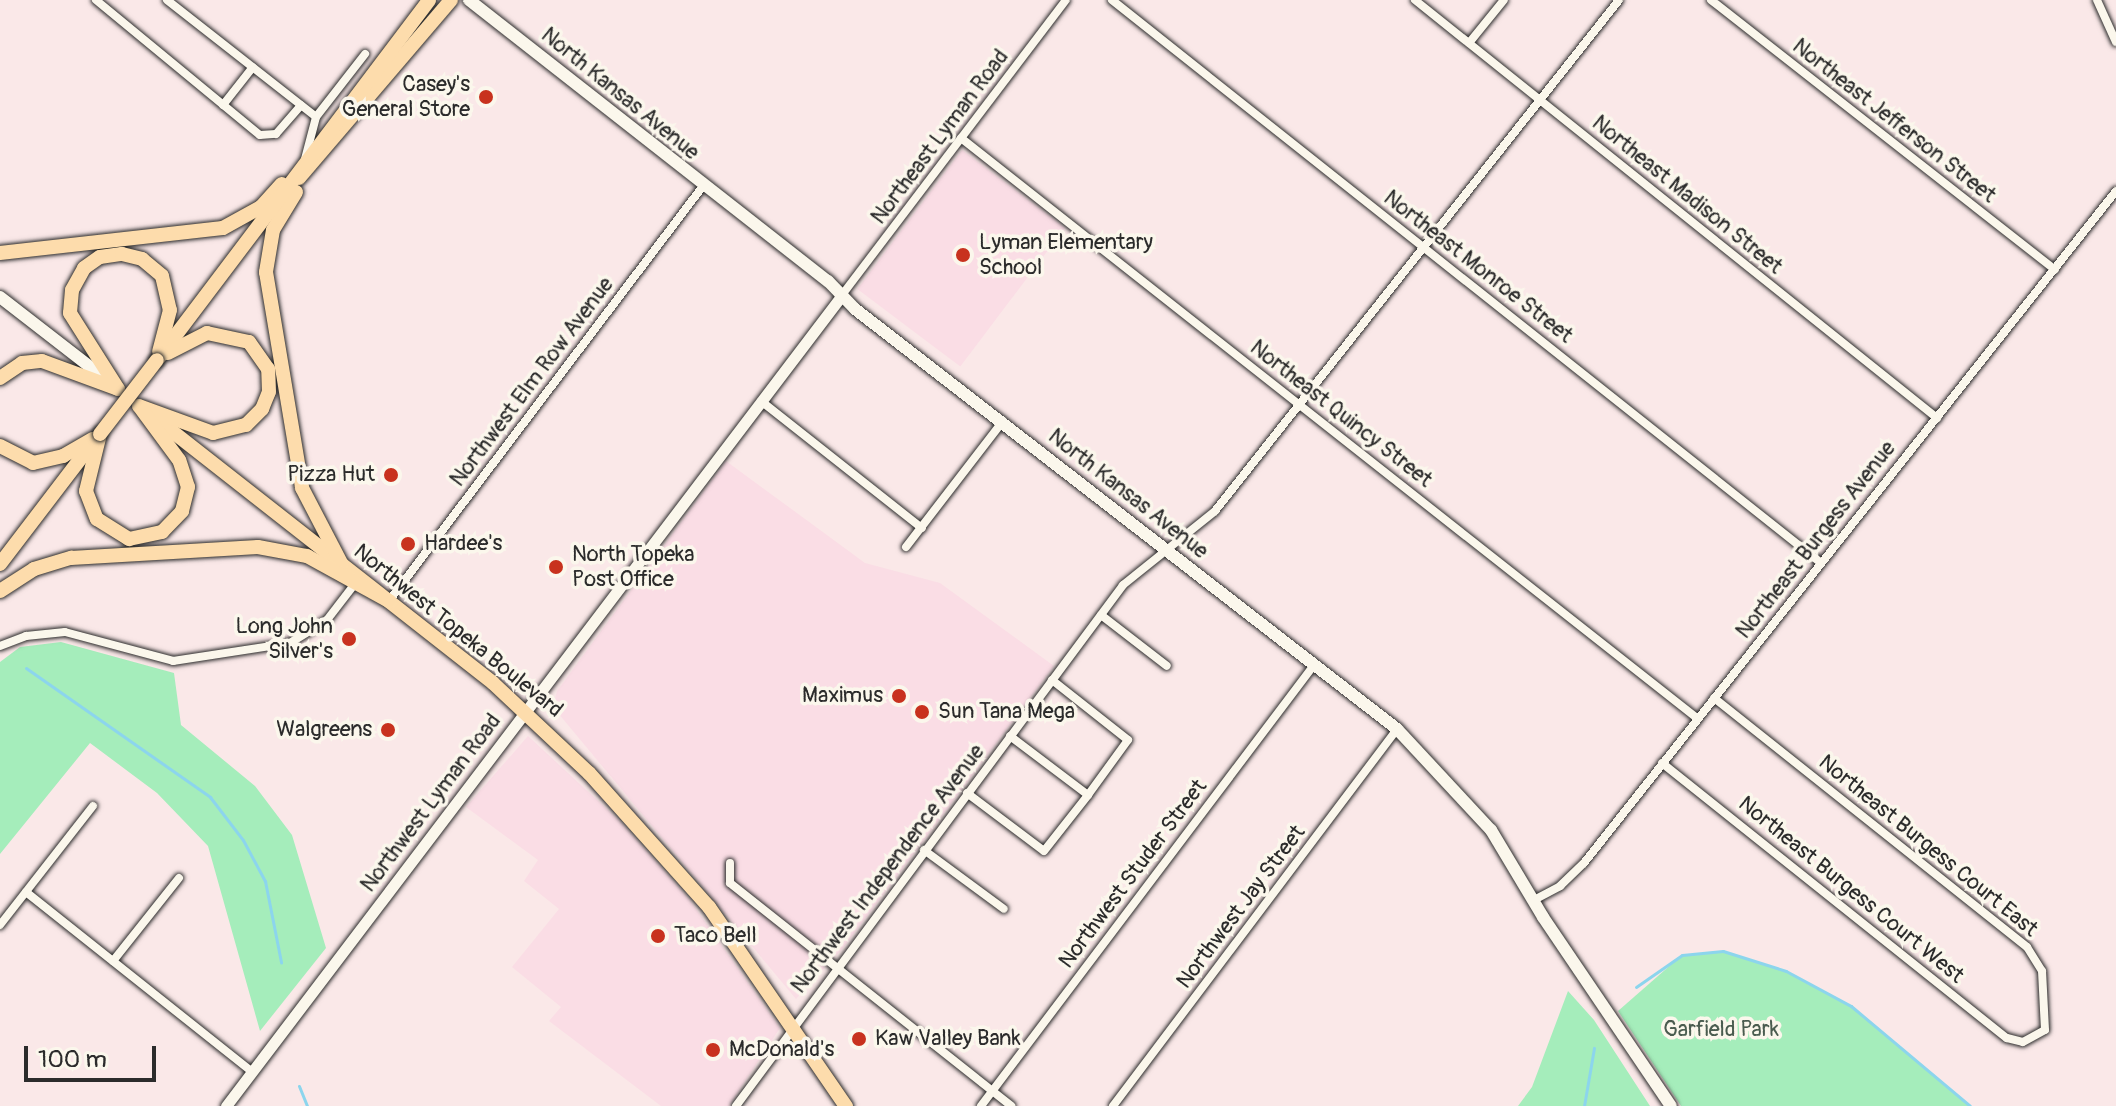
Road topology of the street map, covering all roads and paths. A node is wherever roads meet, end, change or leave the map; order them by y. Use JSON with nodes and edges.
{"nodes":[{"id":1,"x":96,"y":0,"type":"edge"},
{"id":2,"x":167,"y":0,"type":"edge"},
{"id":3,"x":429,"y":0,"type":"edge"},
{"id":4,"x":451,"y":0,"type":"edge"},
{"id":5,"x":469,"y":0,"type":"edge"},
{"id":6,"x":1066,"y":0,"type":"edge"},
{"id":7,"x":1112,"y":0,"type":"edge"},
{"id":8,"x":1415,"y":0,"type":"edge"},
{"id":9,"x":1504,"y":0,"type":"edge"},
{"id":10,"x":1619,"y":0,"type":"edge"},
{"id":11,"x":1711,"y":0,"type":"edge"},
{"id":12,"x":2097,"y":0,"type":"edge"},
{"id":13,"x":2116,"y":42,"type":"edge"},
{"id":14,"x":1469,"y":43,"type":"junction"},
{"id":15,"x":365,"y":54,"type":"dead end"},
{"id":16,"x":253,"y":67,"type":"junction"},
{"id":17,"x":1540,"y":100,"type":"junction"},
{"id":18,"x":223,"y":105,"type":"junction"},
{"id":19,"x":301,"y":105,"type":"junction"},
{"id":20,"x":316,"y":117,"type":"junction"},
{"id":21,"x":961,"y":138,"type":"junction"},
{"id":22,"x":307,"y":165,"type":"junction"},
{"id":23,"x":703,"y":186,"type":"junction"},
{"id":24,"x":2114,"y":195,"type":"edge"},
{"id":25,"x":1423,"y":248,"type":"junction"},
{"id":26,"x":0,"y":253,"type":"edge"},
{"id":27,"x":2055,"y":270,"type":"junction"},
{"id":28,"x":842,"y":295,"type":"junction"},
{"id":29,"x":0,"y":297,"type":"edge"},
{"id":30,"x":157,"y":360,"type":"junction"},
{"id":31,"x":0,"y":378,"type":"edge"},
{"id":32,"x":118,"y":389,"type":"junction"},
{"id":33,"x":761,"y":401,"type":"junction"},
{"id":34,"x":1299,"y":404,"type":"junction"},
{"id":35,"x":139,"y":406,"type":"junction"},
{"id":36,"x":1937,"y":418,"type":"junction"},
{"id":37,"x":1003,"y":421,"type":"junction"},
{"id":38,"x":100,"y":434,"type":"junction"},
{"id":39,"x":0,"y":446,"type":"edge"},
{"id":40,"x":922,"y":528,"type":"junction"},
{"id":41,"x":906,"y":547,"type":"dead end"},
{"id":42,"x":1166,"y":549,"type":"junction"},
{"id":43,"x":341,"y":563,"type":"junction"},
{"id":44,"x":1821,"y":563,"type":"junction"},
{"id":45,"x":0,"y":564,"type":"edge"},
{"id":46,"x":358,"y":580,"type":"junction"},
{"id":47,"x":0,"y":591,"type":"edge"},
{"id":48,"x":389,"y":601,"type":"junction"},
{"id":49,"x":1101,"y":615,"type":"junction"},
{"id":50,"x":0,"y":646,"type":"edge"},
{"id":51,"x":1314,"y":665,"type":"junction"},
{"id":52,"x":1167,"y":666,"type":"dead end"},
{"id":53,"x":1052,"y":680,"type":"junction"},
{"id":54,"x":1714,"y":698,"type":"junction"},
{"id":55,"x":526,"y":712,"type":"junction"},
{"id":56,"x":1698,"y":719,"type":"junction"},
{"id":57,"x":1397,"y":729,"type":"junction"},
{"id":58,"x":1010,"y":736,"type":"junction"},
{"id":59,"x":1662,"y":763,"type":"junction"},
{"id":60,"x":967,"y":793,"type":"junction"},
{"id":61,"x":1088,"y":795,"type":"junction"},
{"id":62,"x":93,"y":806,"type":"dead end"},
{"id":63,"x":924,"y":850,"type":"junction"},
{"id":64,"x":730,"y":863,"type":"dead end"},
{"id":65,"x":179,"y":878,"type":"dead end"},
{"id":66,"x":26,"y":892,"type":"junction"},
{"id":67,"x":1534,"y":900,"type":"junction"},
{"id":68,"x":1004,"y":909,"type":"dead end"},
{"id":69,"x":0,"y":925,"type":"edge"},
{"id":70,"x":113,"y":961,"type":"junction"},
{"id":71,"x":836,"y":970,"type":"junction"},
{"id":72,"x":794,"y":1026,"type":"junction"},
{"id":73,"x":2019,"y":1042,"type":"joint"},
{"id":74,"x":252,"y":1072,"type":"junction"},
{"id":75,"x":992,"y":1091,"type":"junction"},
{"id":76,"x":226,"y":1106,"type":"edge"},
{"id":77,"x":736,"y":1106,"type":"edge"},
{"id":78,"x":846,"y":1106,"type":"edge"},
{"id":79,"x":981,"y":1106,"type":"edge"},
{"id":80,"x":1011,"y":1106,"type":"edge"},
{"id":81,"x":1113,"y":1106,"type":"edge"},
{"id":82,"x":1671,"y":1106,"type":"edge"}],
"edges":[{"from":1,"to":18,"type":"street"},
{"from":2,"to":16,"type":"street"},
{"from":3,"to":22,"type":"main road"},
{"from":4,"to":22,"type":"main road"},
{"from":5,"to":23,"type":"main road","name":"North Kansas Avenue"},
{"from":6,"to":21,"type":"street","name":"Northeast Lyman Road"},
{"from":7,"to":25,"type":"street","name":"Northeast Monroe Street"},
{"from":8,"to":14,"type":"street","name":"Northeast Madison Street"},
{"from":9,"to":14,"type":"street"},
{"from":10,"to":17,"type":"street","name":"Northwest Independence Avenue"},
{"from":11,"to":27,"type":"street","name":"Northeast Jefferson Street"},
{"from":12,"to":13,"type":"street"},
{"from":14,"to":17,"type":"street","name":"Northeast Madison Street"},
{"from":15,"to":20,"type":"street"},
{"from":16,"to":18,"type":"street"},
{"from":16,"to":19,"type":"street"},
{"from":17,"to":25,"type":"street","name":"Northwest Independence Avenue"},
{"from":17,"to":36,"type":"street","name":"Northeast Madison Street"},
{"from":18,"to":19,"type":"street"},
{"from":19,"to":20,"type":"street"},
{"from":20,"to":22,"type":"street"},
{"from":21,"to":28,"type":"street","name":"Northeast Lyman Road"},
{"from":21,"to":34,"type":"street","name":"Northeast Quincy Street"},
{"from":22,"to":26,"type":"main road"},
{"from":22,"to":30,"type":"main road"},
{"from":22,"to":43,"type":"main road"},
{"from":23,"to":28,"type":"main road","name":"North Kansas Avenue"},
{"from":23,"to":48,"type":"street","name":"Northwest Elm Row Avenue"},
{"from":24,"to":27,"type":"street","name":"Northeast Burgess Avenue"},
{"from":25,"to":34,"type":"street","name":"Northwest Independence Avenue"},
{"from":25,"to":44,"type":"street","name":"Northeast Monroe Street"},
{"from":27,"to":36,"type":"street","name":"Northeast Burgess Avenue"},
{"from":28,"to":33,"type":"street","name":"Northwest Lyman Road"},
{"from":28,"to":37,"type":"main road","name":"North Kansas Avenue"},
{"from":29,"to":32,"type":"main road","name":"Northwest Topeka Boulevard"},
{"from":30,"to":32,"type":"main road"},
{"from":30,"to":35,"type":"main road"},
{"from":30,"to":38,"type":"main road","bridge":true},
{"from":31,"to":32,"type":"main road"},
{"from":32,"to":35,"type":"main road","name":"Northwest Topeka Boulevard"},
{"from":33,"to":40,"type":"street"},
{"from":33,"to":55,"type":"street","name":"Northwest Lyman Road"},
{"from":34,"to":42,"type":"street","name":"Northwest Independence Avenue"},
{"from":34,"to":56,"type":"street","name":"Northeast Quincy Street"},
{"from":35,"to":38,"type":"main road"},
{"from":35,"to":43,"type":"main road","name":"Northwest Topeka Boulevard"},
{"from":36,"to":44,"type":"street","name":"Northeast Burgess Avenue"},
{"from":37,"to":40,"type":"street"},
{"from":37,"to":42,"type":"main road","name":"North Kansas Avenue"},
{"from":38,"to":39,"type":"main road"},
{"from":38,"to":45,"type":"main road"},
{"from":40,"to":41,"type":"street"},
{"from":42,"to":49,"type":"street","name":"Northwest Independence Avenue"},
{"from":42,"to":51,"type":"main road","name":"North Kansas Avenue"},
{"from":43,"to":46,"type":"main road","name":"Northwest Topeka Boulevard"},
{"from":44,"to":54,"type":"street","name":"Northeast Burgess Avenue"},
{"from":46,"to":47,"type":"main road"},
{"from":46,"to":48,"type":"main road","name":"Northwest Topeka Boulevard"},
{"from":46,"to":50,"type":"street"},
{"from":48,"to":55,"type":"main road","name":"Northwest Topeka Boulevard"},
{"from":49,"to":52,"type":"street"},
{"from":49,"to":53,"type":"street","name":"Northwest Independence Avenue"},
{"from":51,"to":57,"type":"main road","name":"North Kansas Avenue"},
{"from":51,"to":75,"type":"street","name":"Northwest Studer Street"},
{"from":53,"to":58,"type":"street","name":"Northwest Independence Avenue"},
{"from":53,"to":61,"type":"street"},
{"from":54,"to":56,"type":"street","name":"Northeast Burgess Avenue"},
{"from":54,"to":73,"type":"street","name":"Northeast Burgess Court East"},
{"from":55,"to":72,"type":"main road","name":"Northwest Topeka Boulevard"},
{"from":55,"to":74,"type":"street","name":"Northwest Lyman Road"},
{"from":56,"to":59,"type":"street","name":"Northeast Burgess Avenue"},
{"from":57,"to":67,"type":"main road","name":"North Kansas Avenue"},
{"from":57,"to":81,"type":"street","name":"Northwest Jay Street"},
{"from":58,"to":60,"type":"street","name":"Northwest Independence Avenue"},
{"from":58,"to":61,"type":"street"},
{"from":59,"to":67,"type":"street","name":"Northeast Burgess Avenue"},
{"from":59,"to":73,"type":"street","name":"Northeast Burgess Court West"},
{"from":60,"to":61,"type":"street"},
{"from":60,"to":63,"type":"street","name":"Northwest Independence Avenue"},
{"from":62,"to":66,"type":"street"},
{"from":63,"to":68,"type":"street"},
{"from":63,"to":71,"type":"street","name":"Northwest Independence Avenue"},
{"from":64,"to":71,"type":"street"},
{"from":65,"to":70,"type":"street"},
{"from":66,"to":69,"type":"street"},
{"from":66,"to":70,"type":"street"},
{"from":67,"to":82,"type":"main road","name":"North Kansas Avenue"},
{"from":70,"to":74,"type":"street"},
{"from":71,"to":72,"type":"street","name":"Northwest Independence Avenue"},
{"from":71,"to":75,"type":"street"},
{"from":72,"to":77,"type":"street","name":"Northwest Independence Avenue"},
{"from":72,"to":78,"type":"main road","name":"Northwest Topeka Boulevard"},
{"from":74,"to":76,"type":"street","name":"Northwest Lyman Road"},
{"from":75,"to":79,"type":"street","name":"Northwest Studer Street"},
{"from":75,"to":80,"type":"street"}]}
